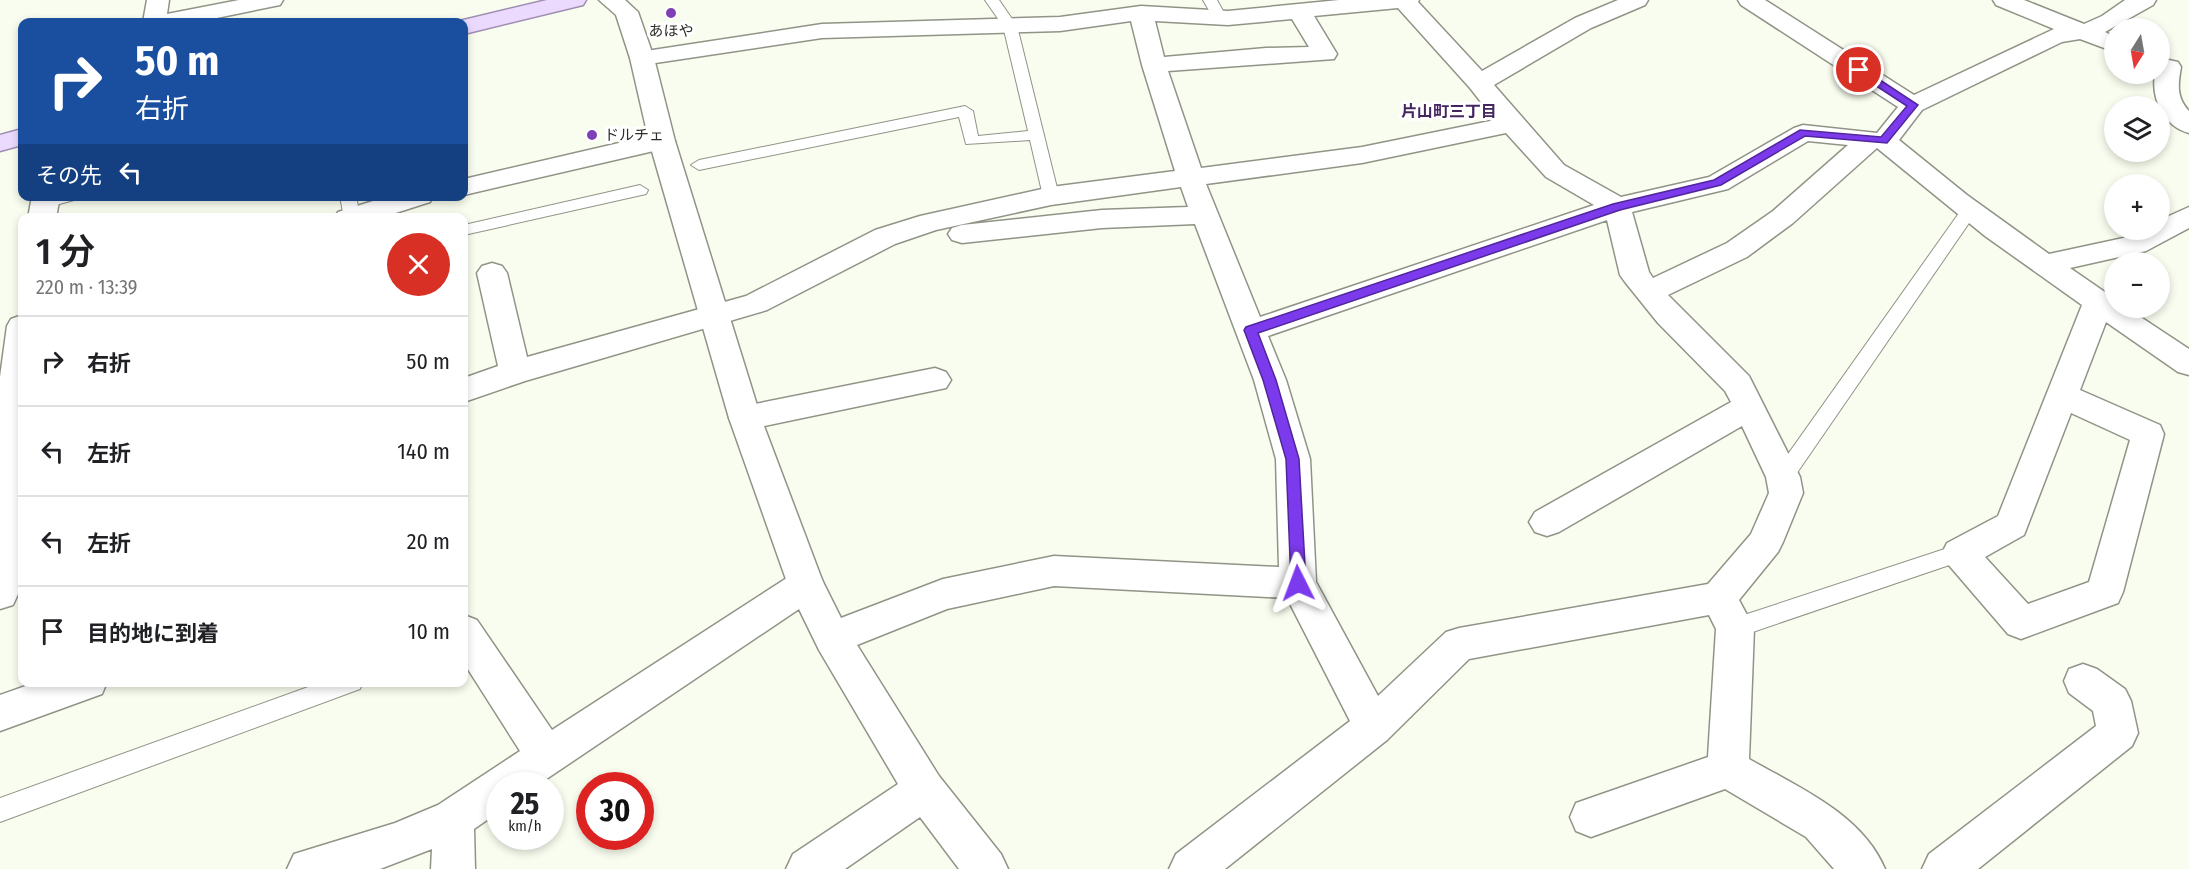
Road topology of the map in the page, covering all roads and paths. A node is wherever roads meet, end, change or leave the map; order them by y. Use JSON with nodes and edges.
{"nodes":[{"id":1,"x":158,"y":0,"type":"edge"},
{"id":2,"x":272,"y":0,"type":"edge"},
{"id":3,"x":575,"y":0,"type":"edge"},
{"id":4,"x":610,"y":0,"type":"edge"},
{"id":5,"x":992,"y":0,"type":"edge"},
{"id":6,"x":1636,"y":0,"type":"edge"},
{"id":7,"x":1749,"y":0,"type":"edge"},
{"id":8,"x":2004,"y":0,"type":"edge"},
{"id":9,"x":2145,"y":0,"type":"edge"},
{"id":10,"x":1407,"y":1,"type":"edge"},
{"id":11,"x":1348,"y":2,"type":"edge"},
{"id":12,"x":1215,"y":9,"type":"edge"},
{"id":13,"x":1299,"y":10,"type":"junction"},
{"id":14,"x":1141,"y":13,"type":"junction"},
{"id":15,"x":155,"y":18,"type":"edge"},
{"id":16,"x":185,"y":18,"type":"edge"},
{"id":17,"x":468,"y":26,"type":"edge"},
{"id":18,"x":1010,"y":26,"type":"junction"},
{"id":19,"x":2083,"y":34,"type":"junction"},
{"id":20,"x":2104,"y":41,"type":"edge"},
{"id":21,"x":642,"y":58,"type":"junction"},
{"id":22,"x":1154,"y":65,"type":"junction"},
{"id":23,"x":2173,"y":66,"type":"edge"},
{"id":24,"x":1479,"y":83,"type":"junction"},
{"id":25,"x":1913,"y":105,"type":"junction"},
{"id":26,"x":1512,"y":124,"type":"junction"},
{"id":27,"x":2189,"y":124,"type":"edge"},
{"id":28,"x":1035,"y":135,"type":"junction"},
{"id":29,"x":18,"y":138,"type":"edge"},
{"id":30,"x":1877,"y":140,"type":"junction"},
{"id":31,"x":662,"y":141,"type":"junction"},
{"id":32,"x":0,"y":143,"type":"edge"},
{"id":33,"x":699,"y":165,"type":"dead end"},
{"id":34,"x":1191,"y":179,"type":"junction"},
{"id":35,"x":468,"y":185,"type":"edge"},
{"id":36,"x":640,"y":190,"type":"dead end"},
{"id":37,"x":1051,"y":196,"type":"junction"},
{"id":38,"x":395,"y":201,"type":"edge"},
{"id":39,"x":1617,"y":207,"type":"junction"},
{"id":40,"x":349,"y":210,"type":"edge"},
{"id":41,"x":1970,"y":210,"type":"junction"},
{"id":42,"x":1205,"y":215,"type":"junction"},
{"id":43,"x":2189,"y":216,"type":"edge"},
{"id":44,"x":468,"y":229,"type":"edge"},
{"id":45,"x":885,"y":237,"type":"junction"},
{"id":46,"x":2043,"y":265,"type":"junction"},
{"id":47,"x":492,"y":273,"type":"dead end"},
{"id":48,"x":1648,"y":292,"type":"junction"},
{"id":49,"x":2098,"y":302,"type":"junction"},
{"id":50,"x":715,"y":316,"type":"junction"},
{"id":51,"x":1251,"y":330,"type":"junction"},
{"id":52,"x":18,"y":347,"type":"edge"},
{"id":53,"x":2189,"y":364,"type":"edge"},
{"id":54,"x":515,"y":372,"type":"junction"},
{"id":55,"x":13,"y":374,"type":"edge"},
{"id":56,"x":935,"y":380,"type":"dead end"},
{"id":57,"x":468,"y":389,"type":"edge"},
{"id":58,"x":2062,"y":395,"type":"junction"},
{"id":59,"x":1749,"y":407,"type":"junction"},
{"id":60,"x":18,"y":412,"type":"edge"},
{"id":61,"x":745,"y":418,"type":"junction"},
{"id":62,"x":1783,"y":477,"type":"junction"},
{"id":63,"x":1548,"y":522,"type":"dead end"},
{"id":64,"x":9,"y":550,"type":"edge"},
{"id":65,"x":1960,"y":553,"type":"junction"},
{"id":66,"x":1298,"y":583,"type":"junction"},
{"id":67,"x":806,"y":585,"type":"junction"},
{"id":68,"x":0,"y":594,"type":"edge"},
{"id":69,"x":1727,"y":613,"type":"junction"},
{"id":70,"x":832,"y":638,"type":"junction"},
{"id":71,"x":468,"y":641,"type":"edge"},
{"id":72,"x":2083,"y":681,"type":"dead end"},
{"id":73,"x":74,"y":687,"type":"edge"},
{"id":74,"x":338,"y":687,"type":"edge"},
{"id":75,"x":0,"y":713,"type":"edge"},
{"id":76,"x":1373,"y":727,"type":"junction"},
{"id":77,"x":545,"y":756,"type":"junction"},
{"id":78,"x":1728,"y":769,"type":"junction"},
{"id":79,"x":521,"y":772,"type":"edge"},
{"id":80,"x":924,"y":790,"type":"junction"},
{"id":81,"x":486,"y":796,"type":"edge"},
{"id":82,"x":0,"y":810,"type":"edge"},
{"id":83,"x":1591,"y":817,"type":"dead end"},
{"id":84,"x":453,"y":819,"type":"junction"},
{"id":85,"x":309,"y":869,"type":"edge"},
{"id":86,"x":453,"y":869,"type":"edge"},
{"id":87,"x":808,"y":869,"type":"edge"},
{"id":88,"x":986,"y":869,"type":"edge"},
{"id":89,"x":1191,"y":869,"type":"edge"},
{"id":90,"x":1863,"y":869,"type":"edge"},
{"id":91,"x":1944,"y":869,"type":"edge"}],
"edges":[{"from":1,"to":15,"type":"street"},
{"from":2,"to":16,"type":"street"},
{"from":3,"to":17,"type":"main road"},
{"from":4,"to":21,"type":"street"},
{"from":5,"to":18,"type":"lane"},
{"from":6,"to":24,"type":"street"},
{"from":7,"to":25,"type":"street"},
{"from":8,"to":19,"type":"street"},
{"from":9,"to":19,"type":"street"},
{"from":10,"to":11,"type":"street"},
{"from":10,"to":24,"type":"street"},
{"from":11,"to":13,"type":"street"},
{"from":12,"to":13,"type":"street"},
{"from":12,"to":14,"type":"street"},
{"from":13,"to":22,"type":"street"},
{"from":14,"to":18,"type":"street"},
{"from":14,"to":22,"type":"street"},
{"from":18,"to":21,"type":"street"},
{"from":18,"to":28,"type":"lane"},
{"from":19,"to":20,"type":"street"},
{"from":19,"to":25,"type":"street"},
{"from":21,"to":31,"type":"street"},
{"from":22,"to":34,"type":"street"},
{"from":23,"to":27,"type":"street"},
{"from":24,"to":26,"type":"street"},
{"from":25,"to":30,"type":"street"},
{"from":26,"to":34,"type":"street"},
{"from":26,"to":39,"type":"street"},
{"from":28,"to":33,"type":"lane"},
{"from":28,"to":37,"type":"lane"},
{"from":29,"to":32,"type":"main road"},
{"from":30,"to":39,"type":"street"},
{"from":30,"to":41,"type":"street"},
{"from":30,"to":48,"type":"street"},
{"from":31,"to":35,"type":"street"},
{"from":31,"to":50,"type":"street"},
{"from":34,"to":37,"type":"street"},
{"from":34,"to":42,"type":"street"},
{"from":36,"to":44,"type":"lane"},
{"from":37,"to":45,"type":"street"},
{"from":38,"to":40,"type":"street"},
{"from":39,"to":48,"type":"street"},
{"from":39,"to":51,"type":"street"},
{"from":41,"to":46,"type":"street"},
{"from":41,"to":62,"type":"lane"},
{"from":42,"to":45,"type":"street"},
{"from":42,"to":51,"type":"street"},
{"from":43,"to":46,"type":"street"},
{"from":45,"to":50,"type":"street"},
{"from":46,"to":49,"type":"street"},
{"from":47,"to":54,"type":"street"},
{"from":48,"to":59,"type":"street"},
{"from":49,"to":53,"type":"street"},
{"from":49,"to":58,"type":"street"},
{"from":50,"to":54,"type":"street"},
{"from":50,"to":61,"type":"street"},
{"from":51,"to":66,"type":"street"},
{"from":52,"to":55,"type":"street"},
{"from":54,"to":57,"type":"street"},
{"from":55,"to":60,"type":"street"},
{"from":56,"to":61,"type":"street"},
{"from":58,"to":65,"type":"street"},
{"from":58,"to":65,"type":"street"},
{"from":59,"to":62,"type":"street"},
{"from":59,"to":63,"type":"street"},
{"from":60,"to":64,"type":"street"},
{"from":61,"to":67,"type":"street"},
{"from":62,"to":69,"type":"street"},
{"from":64,"to":68,"type":"street"},
{"from":65,"to":69,"type":"lane"},
{"from":66,"to":70,"type":"street"},
{"from":66,"to":76,"type":"street"},
{"from":67,"to":70,"type":"street"},
{"from":67,"to":77,"type":"street"},
{"from":69,"to":76,"type":"street"},
{"from":69,"to":78,"type":"street"},
{"from":70,"to":80,"type":"street"},
{"from":71,"to":77,"type":"street"},
{"from":72,"to":91,"type":"street"},
{"from":73,"to":75,"type":"street"},
{"from":74,"to":82,"type":"lane"},
{"from":76,"to":89,"type":"street"},
{"from":77,"to":79,"type":"street"},
{"from":78,"to":83,"type":"street"},
{"from":78,"to":90,"type":"street"},
{"from":80,"to":87,"type":"street"},
{"from":80,"to":88,"type":"street"},
{"from":81,"to":84,"type":"street"},
{"from":84,"to":85,"type":"street"},
{"from":84,"to":86,"type":"street"}]}
